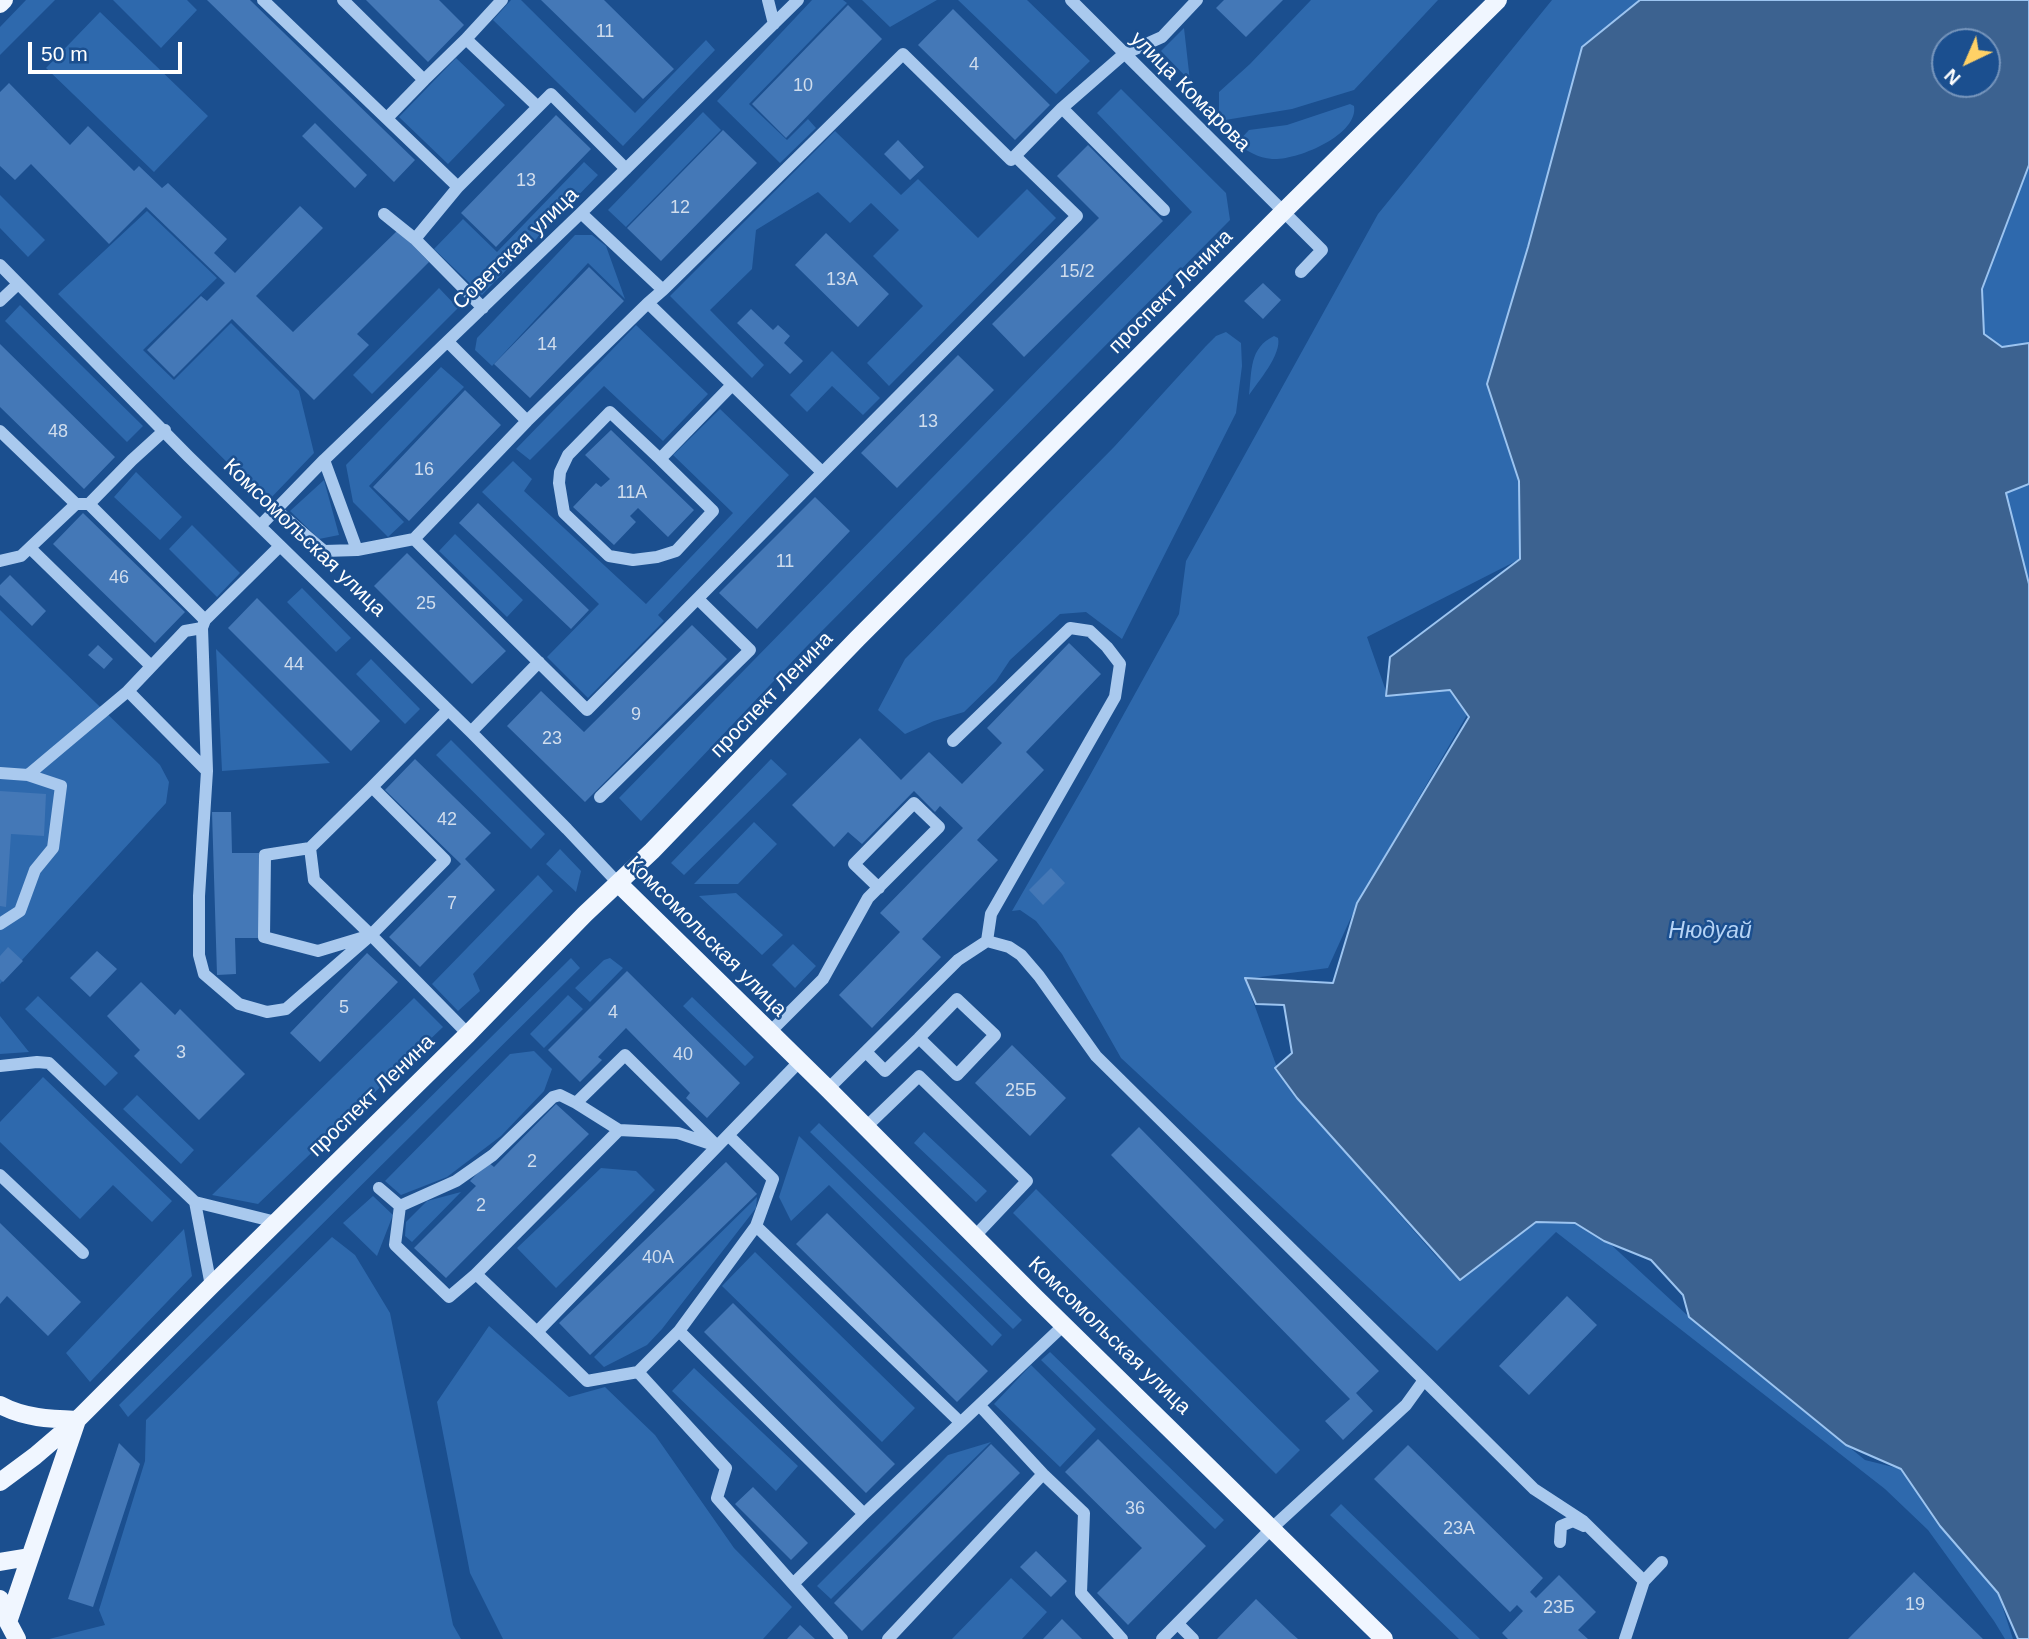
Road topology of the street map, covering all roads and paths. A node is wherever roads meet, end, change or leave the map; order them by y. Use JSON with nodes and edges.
{"nodes":[{"id":1,"x":343,"y":0,"type":"edge"},
{"id":2,"x":502,"y":0,"type":"edge"},
{"id":3,"x":768,"y":0,"type":"edge"},
{"id":4,"x":798,"y":0,"type":"edge"},
{"id":5,"x":1071,"y":0,"type":"edge"},
{"id":6,"x":1197,"y":0,"type":"edge"},
{"id":7,"x":1498,"y":0,"type":"edge"},
{"id":8,"x":269,"y":2,"type":"edge"},
{"id":9,"x":774,"y":24,"type":"junction"},
{"id":10,"x":466,"y":38,"type":"junction"},
{"id":11,"x":1124,"y":54,"type":"junction"},
{"id":12,"x":424,"y":79,"type":"junction"},
{"id":13,"x":538,"y":107,"type":"junction"},
{"id":14,"x":1062,"y":108,"type":"junction"},
{"id":15,"x":387,"y":118,"type":"junction"},
{"id":16,"x":1010,"y":161,"type":"junction"},
{"id":17,"x":626,"y":169,"type":"junction"},
{"id":18,"x":458,"y":187,"type":"junction"},
{"id":19,"x":1164,"y":210,"type":"dead end"},
{"id":20,"x":1283,"y":212,"type":"junction"},
{"id":21,"x":581,"y":213,"type":"junction"},
{"id":22,"x":384,"y":214,"type":"dead end"},
{"id":23,"x":415,"y":239,"type":"junction"},
{"id":24,"x":0,"y":265,"type":"edge"},
{"id":25,"x":1301,"y":272,"type":"dead end"},
{"id":26,"x":18,"y":284,"type":"junction"},
{"id":27,"x":663,"y":290,"type":"junction"},
{"id":28,"x":0,"y":302,"type":"edge"},
{"id":29,"x":648,"y":303,"type":"junction"},
{"id":30,"x":483,"y":309,"type":"junction"},
{"id":31,"x":448,"y":342,"type":"junction"},
{"id":32,"x":732,"y":385,"type":"junction"},
{"id":33,"x":527,"y":421,"type":"junction"},
{"id":34,"x":165,"y":430,"type":"junction"},
{"id":35,"x":0,"y":431,"type":"edge"},
{"id":36,"x":660,"y":459,"type":"junction"},
{"id":37,"x":324,"y":460,"type":"junction"},
{"id":38,"x":822,"y":472,"type":"junction"},
{"id":39,"x":76,"y":504,"type":"junction"},
{"id":40,"x":89,"y":504,"type":"junction"},
{"id":41,"x":275,"y":509,"type":"junction"},
{"id":42,"x":260,"y":526,"type":"junction"},
{"id":43,"x":414,"y":539,"type":"junction"},
{"id":44,"x":280,"y":546,"type":"junction"},
{"id":45,"x":30,"y":548,"type":"junction"},
{"id":46,"x":357,"y":550,"type":"junction"},
{"id":47,"x":0,"y":561,"type":"edge"},
{"id":48,"x":698,"y":599,"type":"junction"},
{"id":49,"x":204,"y":624,"type":"junction"},
{"id":50,"x":539,"y":662,"type":"junction"},
{"id":51,"x":152,"y":666,"type":"junction"},
{"id":52,"x":128,"y":691,"type":"junction"},
{"id":53,"x":448,"y":710,"type":"junction"},
{"id":54,"x":471,"y":732,"type":"junction"},
{"id":55,"x":953,"y":741,"type":"dead end"},
{"id":56,"x":207,"y":771,"type":"junction"},
{"id":57,"x":0,"y":773,"type":"edge"},
{"id":58,"x":27,"y":775,"type":"junction"},
{"id":59,"x":372,"y":787,"type":"junction"},
{"id":60,"x":600,"y":797,"type":"dead end"},
{"id":61,"x":310,"y":848,"type":"junction"},
{"id":62,"x":618,"y":883,"type":"junction"},
{"id":63,"x":879,"y":888,"type":"junction"},
{"id":64,"x":0,"y":924,"type":"edge"},
{"id":65,"x":371,"y":935,"type":"junction"},
{"id":66,"x":987,"y":941,"type":"junction"},
{"id":67,"x":770,"y":1032,"type":"junction"},
{"id":68,"x":468,"y":1034,"type":"junction"},
{"id":69,"x":919,"y":1038,"type":"junction"},
{"id":70,"x":866,"y":1052,"type":"junction"},
{"id":71,"x":800,"y":1061,"type":"junction"},
{"id":72,"x":0,"y":1066,"type":"edge"},
{"id":73,"x":828,"y":1089,"type":"junction"},
{"id":74,"x":576,"y":1103,"type":"junction"},
{"id":75,"x":866,"y":1127,"type":"junction"},
{"id":76,"x":619,"y":1130,"type":"junction"},
{"id":77,"x":729,"y":1136,"type":"junction"},
{"id":78,"x":717,"y":1146,"type":"junction"},
{"id":79,"x":0,"y":1175,"type":"edge"},
{"id":80,"x":379,"y":1188,"type":"dead end"},
{"id":81,"x":195,"y":1202,"type":"junction"},
{"id":82,"x":400,"y":1206,"type":"junction"},
{"id":83,"x":276,"y":1222,"type":"junction"},
{"id":84,"x":756,"y":1226,"type":"junction"},
{"id":85,"x":975,"y":1236,"type":"junction"},
{"id":86,"x":83,"y":1253,"type":"dead end"},
{"id":87,"x":477,"y":1274,"type":"junction"},
{"id":88,"x":211,"y":1286,"type":"junction"},
{"id":89,"x":1065,"y":1324,"type":"junction"},
{"id":90,"x":679,"y":1331,"type":"junction"},
{"id":91,"x":537,"y":1332,"type":"junction"},
{"id":92,"x":638,"y":1372,"type":"junction"},
{"id":93,"x":1424,"y":1380,"type":"junction"},
{"id":94,"x":0,"y":1405,"type":"edge"},
{"id":95,"x":980,"y":1406,"type":"junction"},
{"id":96,"x":78,"y":1420,"type":"junction"},
{"id":97,"x":960,"y":1422,"type":"junction"},
{"id":98,"x":1043,"y":1474,"type":"junction"},
{"id":99,"x":0,"y":1482,"type":"edge"},
{"id":100,"x":864,"y":1514,"type":"junction"},
{"id":101,"x":1272,"y":1528,"type":"junction"},
{"id":102,"x":1592,"y":1530,"type":"junction"},
{"id":103,"x":1560,"y":1542,"type":"dead end"},
{"id":104,"x":29,"y":1557,"type":"junction"},
{"id":105,"x":0,"y":1562,"type":"edge"},
{"id":106,"x":1662,"y":1562,"type":"dead end"},
{"id":107,"x":1644,"y":1581,"type":"junction"},
{"id":108,"x":793,"y":1584,"type":"junction"},
{"id":109,"x":0,"y":1599,"type":"edge"},
{"id":110,"x":8,"y":1622,"type":"junction"},
{"id":111,"x":1178,"y":1624,"type":"junction"},
{"id":112,"x":17,"y":1639,"type":"edge"},
{"id":113,"x":842,"y":1639,"type":"edge"},
{"id":114,"x":888,"y":1639,"type":"edge"},
{"id":115,"x":1122,"y":1639,"type":"edge"},
{"id":116,"x":1162,"y":1639,"type":"edge"},
{"id":117,"x":1193,"y":1639,"type":"edge"},
{"id":118,"x":1384,"y":1639,"type":"edge"},
{"id":119,"x":1625,"y":1639,"type":"edge"}],
"edges":[{"from":1,"to":12,"type":"street"},
{"from":2,"to":10,"type":"street"},
{"from":3,"to":9,"type":"street"},
{"from":4,"to":9,"type":"street","name":"Советская улица"},
{"from":5,"to":11,"type":"street","name":"улица Комарова"},
{"from":6,"to":11,"type":"street"},
{"from":7,"to":20,"type":"main road","name":"проспект Ленина"},
{"from":8,"to":15,"type":"street"},
{"from":9,"to":17,"type":"street","name":"Советская улица"},
{"from":10,"to":12,"type":"street"},
{"from":10,"to":13,"type":"street"},
{"from":11,"to":14,"type":"street"},
{"from":11,"to":20,"type":"street","name":"улица Комарова"},
{"from":12,"to":15,"type":"street"},
{"from":13,"to":17,"type":"street"},
{"from":13,"to":18,"type":"street"},
{"from":14,"to":16,"type":"street"},
{"from":14,"to":19,"type":"street"},
{"from":15,"to":18,"type":"street"},
{"from":16,"to":27,"type":"street"},
{"from":16,"to":38,"type":"street"},
{"from":17,"to":21,"type":"street","name":"Советская улица"},
{"from":18,"to":23,"type":"street"},
{"from":20,"to":25,"type":"street","name":"улица Комарова"},
{"from":20,"to":62,"type":"main road","name":"проспект Ленина"},
{"from":21,"to":27,"type":"street"},
{"from":21,"to":30,"type":"street","name":"Советская улица"},
{"from":22,"to":23,"type":"street"},
{"from":23,"to":30,"type":"street"},
{"from":24,"to":26,"type":"street","name":"Комсомольская улица"},
{"from":26,"to":28,"type":"street"},
{"from":26,"to":34,"type":"street","name":"Комсомольская улица"},
{"from":27,"to":29,"type":"street"},
{"from":29,"to":32,"type":"street"},
{"from":29,"to":33,"type":"street"},
{"from":30,"to":31,"type":"street","name":"Советская улица"},
{"from":31,"to":33,"type":"street"},
{"from":31,"to":37,"type":"street","name":"Советская улица"},
{"from":32,"to":36,"type":"street"},
{"from":32,"to":38,"type":"street"},
{"from":33,"to":43,"type":"street"},
{"from":34,"to":40,"type":"street"},
{"from":34,"to":42,"type":"street","name":"Комсомольская улица"},
{"from":35,"to":39,"type":"street"},
{"from":36,"to":36,"type":"street"},
{"from":37,"to":41,"type":"street","name":"Советская улица"},
{"from":37,"to":46,"type":"street"},
{"from":38,"to":48,"type":"street"},
{"from":39,"to":40,"type":"street"},
{"from":39,"to":45,"type":"street"},
{"from":40,"to":49,"type":"street"},
{"from":41,"to":42,"type":"street","name":"Советская улица"},
{"from":41,"to":46,"type":"street"},
{"from":42,"to":44,"type":"street","name":"Комсомольская улица"},
{"from":43,"to":46,"type":"street"},
{"from":43,"to":50,"type":"street"},
{"from":44,"to":49,"type":"street"},
{"from":44,"to":53,"type":"street","name":"Комсомольская улица"},
{"from":45,"to":47,"type":"street"},
{"from":45,"to":51,"type":"street"},
{"from":48,"to":50,"type":"street"},
{"from":48,"to":60,"type":"street"},
{"from":49,"to":51,"type":"street"},
{"from":49,"to":56,"type":"street"},
{"from":50,"to":54,"type":"street"},
{"from":51,"to":52,"type":"street"},
{"from":52,"to":56,"type":"street"},
{"from":52,"to":58,"type":"street"},
{"from":53,"to":54,"type":"street","name":"Комсомольская улица"},
{"from":53,"to":59,"type":"street"},
{"from":54,"to":62,"type":"street","name":"Комсомольская улица"},
{"from":55,"to":66,"type":"street"},
{"from":56,"to":65,"type":"street"},
{"from":57,"to":58,"type":"street"},
{"from":58,"to":64,"type":"street"},
{"from":59,"to":61,"type":"street"},
{"from":59,"to":65,"type":"street"},
{"from":61,"to":65,"type":"street"},
{"from":61,"to":65,"type":"street"},
{"from":62,"to":67,"type":"main road","name":"Комсомольская улица"},
{"from":62,"to":68,"type":"main road","name":"проспект Ленина"},
{"from":63,"to":63,"type":"street"},
{"from":63,"to":67,"type":"street"},
{"from":65,"to":68,"type":"street"},
{"from":66,"to":70,"type":"street"},
{"from":66,"to":93,"type":"street"},
{"from":67,"to":71,"type":"main road","name":"Комсомольская улица"},
{"from":68,"to":83,"type":"main road","name":"проспект Ленина"},
{"from":69,"to":69,"type":"street"},
{"from":69,"to":70,"type":"street"},
{"from":70,"to":73,"type":"street"},
{"from":71,"to":73,"type":"main road","name":"Комсомольская улица"},
{"from":71,"to":77,"type":"street"},
{"from":72,"to":81,"type":"street"},
{"from":73,"to":75,"type":"main road","name":"Комсомольская улица"},
{"from":74,"to":76,"type":"street"},
{"from":74,"to":78,"type":"street"},
{"from":74,"to":82,"type":"street"},
{"from":75,"to":85,"type":"main road","name":"Комсомольская улица"},
{"from":75,"to":85,"type":"street"},
{"from":76,"to":78,"type":"street"},
{"from":76,"to":87,"type":"street"},
{"from":77,"to":78,"type":"street"},
{"from":77,"to":84,"type":"street"},
{"from":78,"to":91,"type":"street"},
{"from":79,"to":86,"type":"street"},
{"from":80,"to":82,"type":"street"},
{"from":81,"to":83,"type":"street"},
{"from":81,"to":88,"type":"street"},
{"from":82,"to":87,"type":"street"},
{"from":83,"to":88,"type":"main road","name":"проспект Ленина"},
{"from":84,"to":90,"type":"street"},
{"from":84,"to":97,"type":"street"},
{"from":85,"to":89,"type":"main road","name":"Комсомольская улица"},
{"from":87,"to":91,"type":"street"},
{"from":88,"to":96,"type":"main road","name":"проспект Ленина"},
{"from":89,"to":95,"type":"street"},
{"from":89,"to":101,"type":"main road","name":"Комсомольская улица"},
{"from":90,"to":92,"type":"street"},
{"from":90,"to":100,"type":"street"},
{"from":91,"to":92,"type":"street"},
{"from":92,"to":108,"type":"street"},
{"from":93,"to":101,"type":"street"},
{"from":93,"to":102,"type":"street"},
{"from":94,"to":96,"type":"main road"},
{"from":95,"to":97,"type":"street"},
{"from":95,"to":98,"type":"street"},
{"from":96,"to":99,"type":"main road"},
{"from":96,"to":104,"type":"main road","name":"проспект Ленина"},
{"from":97,"to":100,"type":"street"},
{"from":98,"to":114,"type":"street"},
{"from":98,"to":115,"type":"street"},
{"from":100,"to":108,"type":"street"},
{"from":101,"to":111,"type":"street"},
{"from":101,"to":118,"type":"main road","name":"Комсомольская улица"},
{"from":102,"to":103,"type":"street"},
{"from":102,"to":107,"type":"street"},
{"from":104,"to":105,"type":"main road"},
{"from":104,"to":110,"type":"main road","name":"проспект Ленина"},
{"from":106,"to":107,"type":"street"},
{"from":107,"to":119,"type":"street"},
{"from":108,"to":113,"type":"street"},
{"from":109,"to":110,"type":"main road"},
{"from":110,"to":112,"type":"main road"},
{"from":111,"to":116,"type":"street"},
{"from":111,"to":117,"type":"street"}]}
